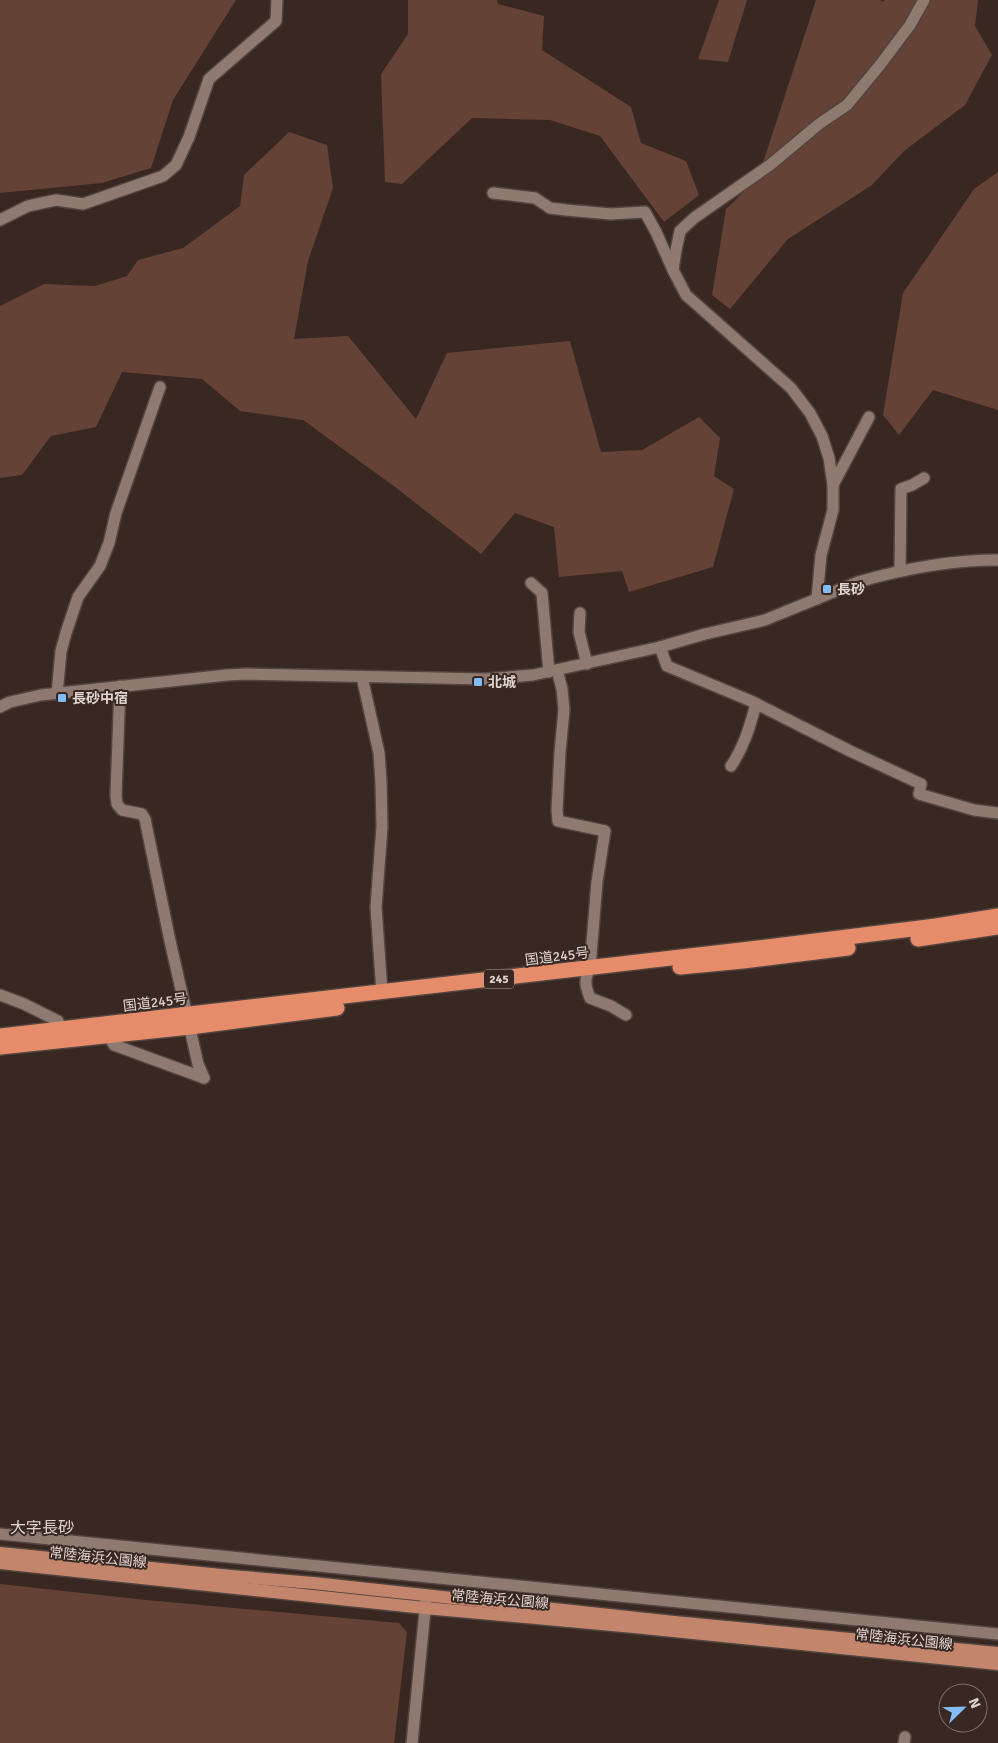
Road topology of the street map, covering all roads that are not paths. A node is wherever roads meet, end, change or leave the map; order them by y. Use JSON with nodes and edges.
{"nodes":[{"id":1,"x":277,"y":0,"type":"edge"},
{"id":2,"x":924,"y":0,"type":"edge"},
{"id":3,"x":493,"y":192,"type":"dead end"},
{"id":4,"x":0,"y":220,"type":"edge"},
{"id":5,"x":673,"y":270,"type":"junction"},
{"id":6,"x":160,"y":387,"type":"dead end"},
{"id":7,"x":869,"y":417,"type":"dead end"},
{"id":8,"x":924,"y":478,"type":"dead end"},
{"id":9,"x":834,"y":485,"type":"junction"},
{"id":10,"x":998,"y":560,"type":"edge"},
{"id":11,"x":900,"y":571,"type":"junction"},
{"id":12,"x":531,"y":583,"type":"dead end"},
{"id":13,"x":817,"y":599,"type":"junction"},
{"id":14,"x":580,"y":613,"type":"dead end"},
{"id":15,"x":660,"y":647,"type":"junction"},
{"id":16,"x":587,"y":664,"type":"junction"},
{"id":17,"x":553,"y":671,"type":"junction"},
{"id":18,"x":362,"y":677,"type":"junction"},
{"id":19,"x":120,"y":686,"type":"junction"},
{"id":20,"x":58,"y":694,"type":"junction"},
{"id":21,"x":756,"y":704,"type":"junction"},
{"id":22,"x":0,"y":707,"type":"edge"},
{"id":23,"x":731,"y":766,"type":"dead end"},
{"id":24,"x":998,"y":813,"type":"edge"},
{"id":25,"x":998,"y":916,"type":"edge"},
{"id":26,"x":998,"y":927,"type":"edge"},
{"id":27,"x":588,"y":973,"type":"junction"},
{"id":28,"x":382,"y":993,"type":"junction"},
{"id":29,"x":0,"y":995,"type":"edge"},
{"id":30,"x":626,"y":1015,"type":"dead end"},
{"id":31,"x":189,"y":1020,"type":"junction"},
{"id":32,"x":61,"y":1029,"type":"junction"},
{"id":33,"x":0,"y":1036,"type":"edge"},
{"id":34,"x":109,"y":1036,"type":"junction"},
{"id":35,"x":0,"y":1047,"type":"edge"},
{"id":36,"x":0,"y":1534,"type":"edge"},
{"id":37,"x":0,"y":1553,"type":"edge"},
{"id":38,"x":0,"y":1563,"type":"edge"},
{"id":39,"x":358,"y":1569,"type":"junction"},
{"id":40,"x":356,"y":1587,"type":"junction"},
{"id":41,"x":427,"y":1594,"type":"junction"},
{"id":42,"x":425,"y":1608,"type":"junction"},
{"id":43,"x":998,"y":1634,"type":"edge"},
{"id":44,"x":998,"y":1653,"type":"edge"},
{"id":45,"x":998,"y":1664,"type":"edge"},
{"id":46,"x":412,"y":1743,"type":"edge"}],
"edges":[{"from":1,"to":4,"type":"street"},
{"from":2,"to":5,"type":"street"},
{"from":3,"to":5,"type":"street"},
{"from":5,"to":9,"type":"street"},
{"from":6,"to":20,"type":"street"},
{"from":7,"to":9,"type":"street"},
{"from":8,"to":11,"type":"street"},
{"from":9,"to":13,"type":"street"},
{"from":10,"to":11,"type":"street"},
{"from":11,"to":13,"type":"street"},
{"from":12,"to":17,"type":"street"},
{"from":13,"to":15,"type":"street"},
{"from":14,"to":16,"type":"street"},
{"from":15,"to":16,"type":"street"},
{"from":15,"to":21,"type":"street"},
{"from":16,"to":17,"type":"street"},
{"from":17,"to":18,"type":"street"},
{"from":17,"to":27,"type":"street"},
{"from":18,"to":19,"type":"street"},
{"from":18,"to":28,"type":"street"},
{"from":19,"to":20,"type":"street"},
{"from":19,"to":31,"type":"street"},
{"from":20,"to":22,"type":"street"},
{"from":21,"to":23,"type":"street"},
{"from":21,"to":24,"type":"street"},
{"from":25,"to":27,"type":"highway","name":"国道245号","number":"245"},
{"from":26,"to":27,"type":"highway","name":"国道245号","number":"245"},
{"from":27,"to":28,"type":"highway","name":"国道245号","number":"245"},
{"from":27,"to":30,"type":"street"},
{"from":27,"to":31,"type":"highway","name":"国道245号","number":"245"},
{"from":28,"to":31,"type":"highway","name":"国道245号","number":"245"},
{"from":29,"to":32,"type":"street"},
{"from":31,"to":32,"type":"highway","name":"国道245号","number":"245"},
{"from":31,"to":34,"type":"highway","name":"国道245号","number":"245"},
{"from":31,"to":34,"type":"street"},
{"from":32,"to":33,"type":"highway","name":"国道245号","number":"245"},
{"from":34,"to":35,"type":"highway","name":"国道245号","number":"245"},
{"from":36,"to":39,"type":"street"},
{"from":37,"to":40,"type":"main road","name":"常陸海浜公園線"},
{"from":38,"to":42,"type":"main road","name":"常陸海浜公園線"},
{"from":39,"to":40,"type":"street"},
{"from":39,"to":43,"type":"street"},
{"from":40,"to":41,"type":"main road","name":"常陸海浜公園線"},
{"from":41,"to":42,"type":"street"},
{"from":41,"to":44,"type":"main road","name":"常陸海浜公園線"},
{"from":42,"to":45,"type":"main road","name":"常陸海浜公園線"},
{"from":42,"to":46,"type":"street"}]}
